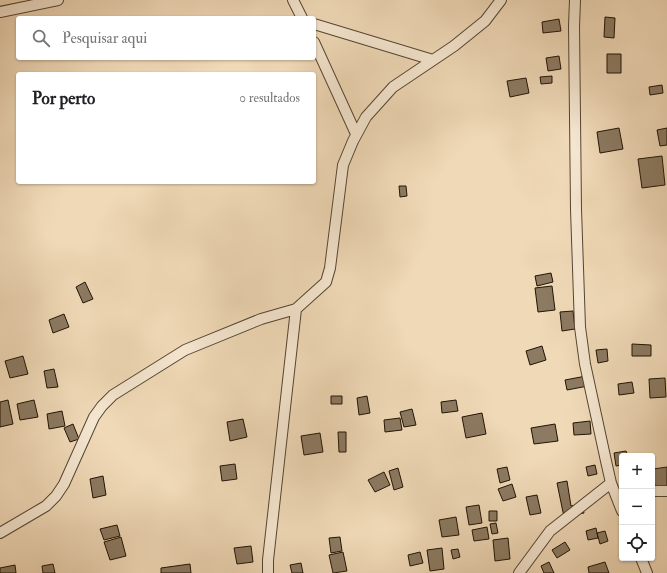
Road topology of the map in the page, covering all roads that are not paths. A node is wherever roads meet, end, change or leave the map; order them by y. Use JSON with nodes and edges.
{"nodes":[{"id":1,"x":58,"y":0,"type":"edge"},
{"id":2,"x":293,"y":0,"type":"edge"},
{"id":3,"x":501,"y":0,"type":"edge"},
{"id":4,"x":575,"y":0,"type":"edge"},
{"id":5,"x":0,"y":12,"type":"edge"},
{"id":6,"x":301,"y":16,"type":"edge"},
{"id":7,"x":316,"y":25,"type":"edge"},
{"id":8,"x":316,"y":46,"type":"edge"},
{"id":9,"x":433,"y":60,"type":"junction"},
{"id":10,"x":356,"y":134,"type":"junction"},
{"id":11,"x":296,"y":309,"type":"junction"},
{"id":12,"x":616,"y":490,"type":"edge"},
{"id":13,"x":655,"y":491,"type":"edge"},
{"id":14,"x":667,"y":491,"type":"edge"},
{"id":15,"x":619,"y":500,"type":"edge"},
{"id":16,"x":0,"y":533,"type":"edge"},
{"id":17,"x":642,"y":561,"type":"edge"},
{"id":18,"x":268,"y":573,"type":"edge"},
{"id":19,"x":519,"y":573,"type":"edge"},
{"id":20,"x":647,"y":573,"type":"edge"}],
"edges":[{"from":1,"to":5,"type":"street"},
{"from":2,"to":6,"type":"street"},
{"from":3,"to":9,"type":"street"},
{"from":4,"to":12,"type":"street"},
{"from":7,"to":9,"type":"street"},
{"from":8,"to":10,"type":"street"},
{"from":9,"to":10,"type":"street"},
{"from":10,"to":11,"type":"street"},
{"from":11,"to":16,"type":"street"},
{"from":11,"to":18,"type":"street"},
{"from":12,"to":15,"type":"street"},
{"from":12,"to":19,"type":"street"},
{"from":13,"to":14,"type":"street"},
{"from":17,"to":20,"type":"street"}]}
